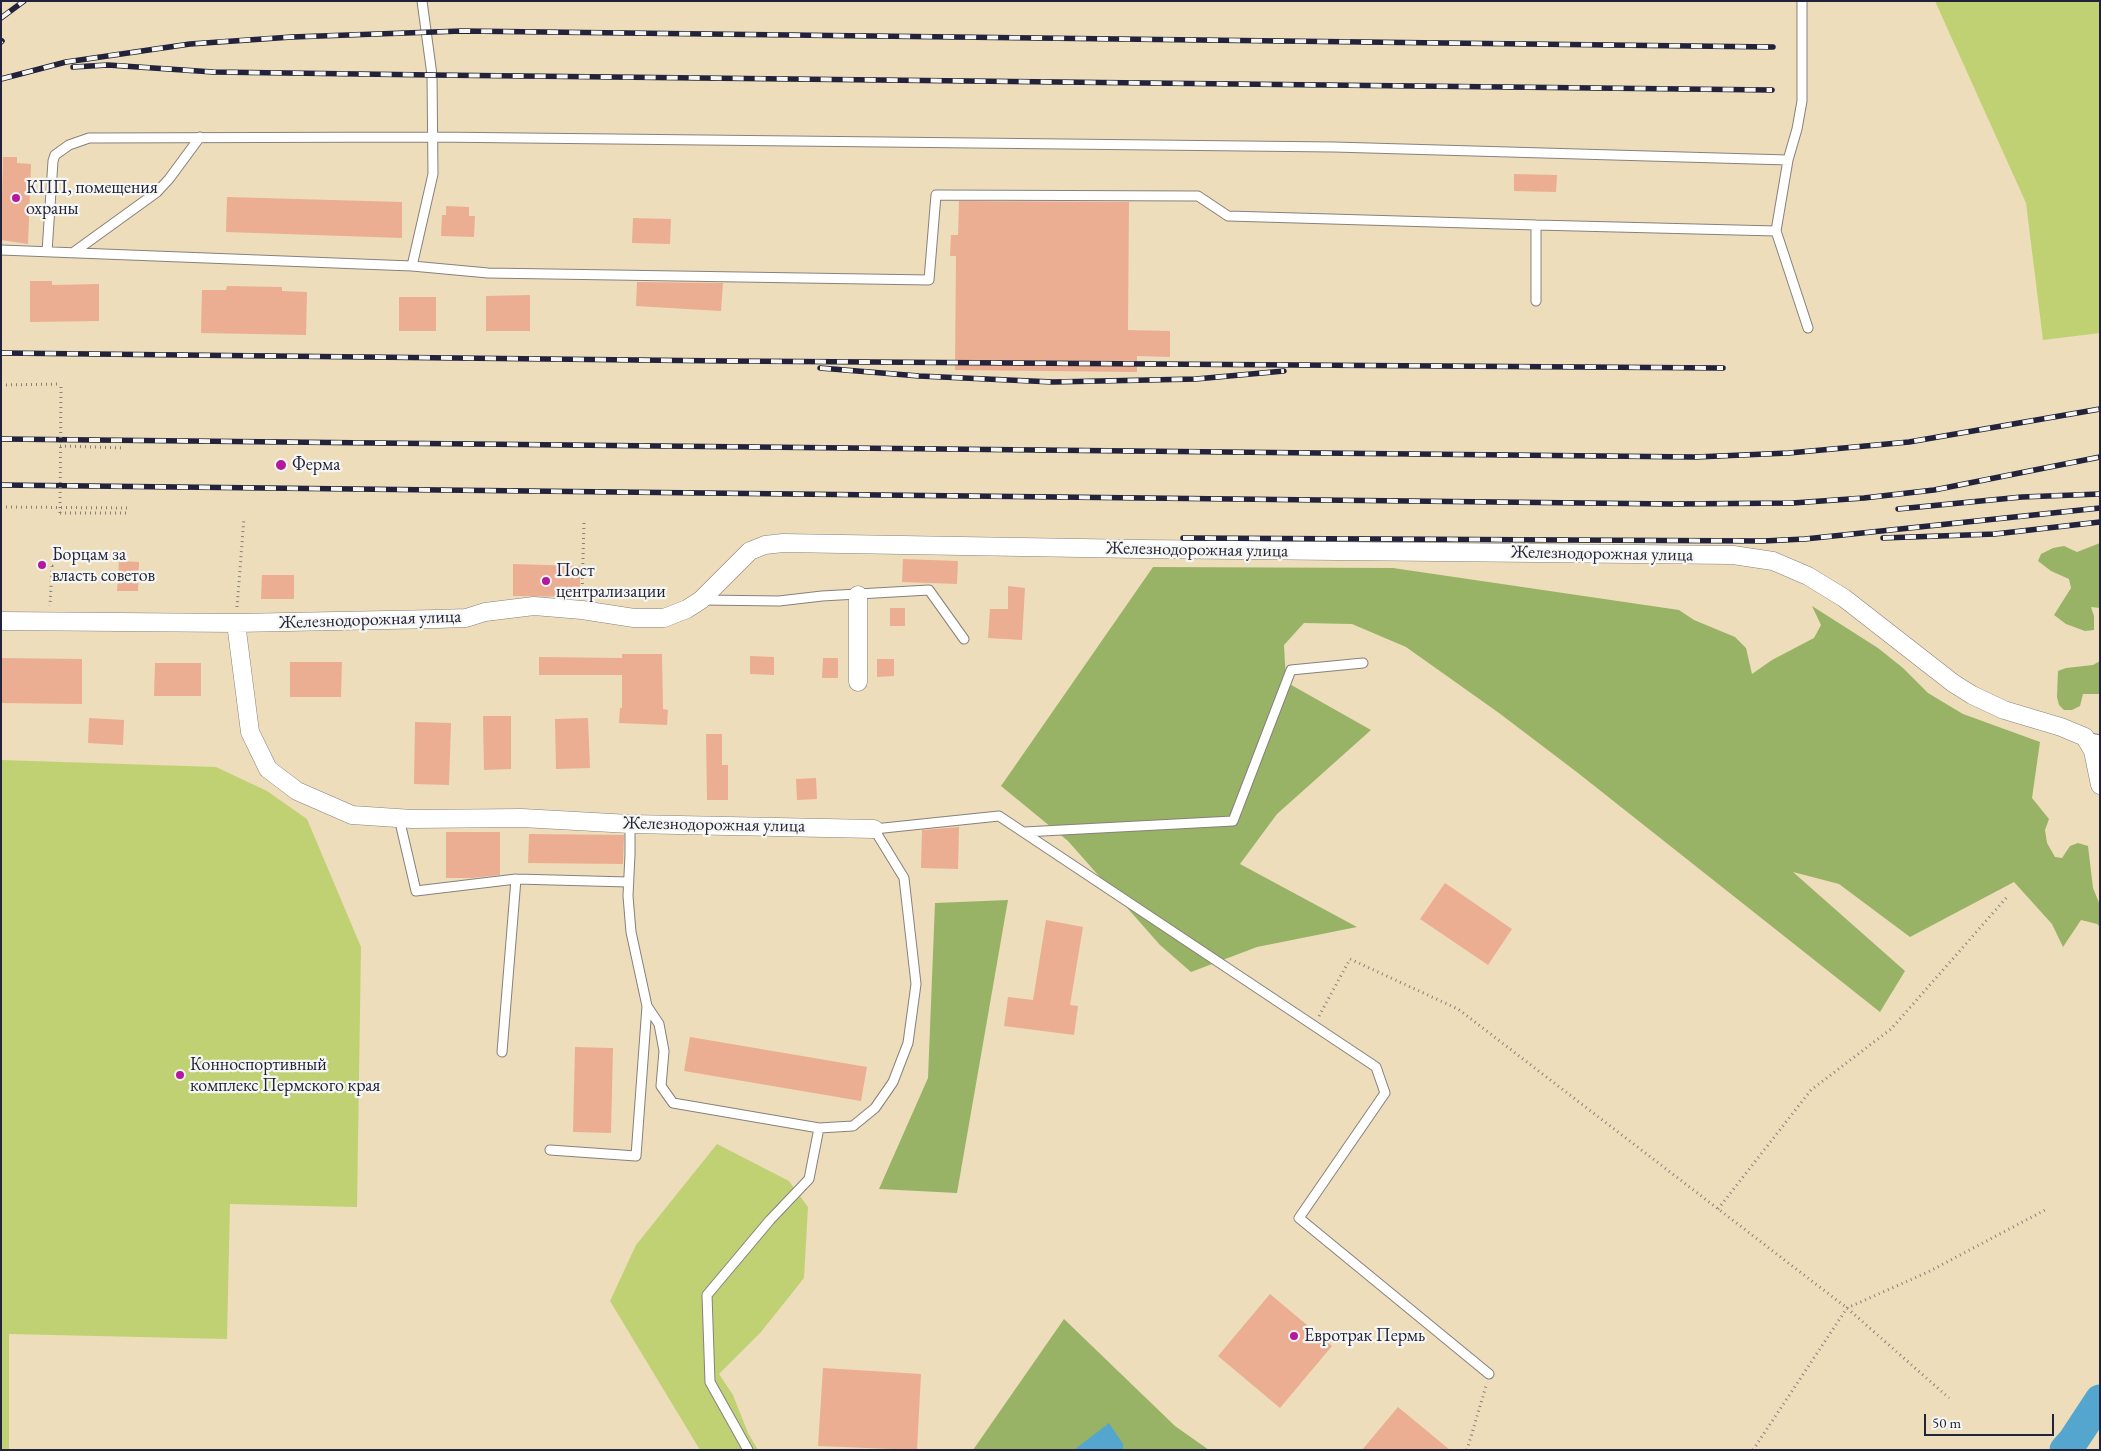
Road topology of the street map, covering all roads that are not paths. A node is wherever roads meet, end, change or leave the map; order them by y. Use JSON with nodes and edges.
{"nodes":[{"id":1,"x":422,"y":1,"type":"edge"},
{"id":2,"x":1802,"y":1,"type":"edge"},
{"id":3,"x":200,"y":137,"type":"junction"},
{"id":4,"x":433,"y":137,"type":"junction"},
{"id":5,"x":1788,"y":160,"type":"junction"},
{"id":6,"x":1536,"y":225,"type":"junction"},
{"id":7,"x":1776,"y":231,"type":"junction"},
{"id":8,"x":1,"y":250,"type":"edge"},
{"id":9,"x":47,"y":252,"type":"junction"},
{"id":10,"x":74,"y":252,"type":"junction"},
{"id":11,"x":412,"y":266,"type":"junction"},
{"id":12,"x":1536,"y":301,"type":"dead end"},
{"id":13,"x":1808,"y":328,"type":"dead end"},
{"id":14,"x":858,"y":595,"type":"junction"},
{"id":15,"x":701,"y":600,"type":"junction"},
{"id":16,"x":1,"y":621,"type":"edge"},
{"id":17,"x":236,"y":624,"type":"junction"},
{"id":18,"x":964,"y":640,"type":"dead end"},
{"id":19,"x":1363,"y":663,"type":"dead end"},
{"id":20,"x":858,"y":682,"type":"dead end"},
{"id":21,"x":2092,"y":739,"type":"edge"},
{"id":22,"x":2100,"y":785,"type":"edge"},
{"id":23,"x":399,"y":818,"type":"junction"},
{"id":24,"x":630,"y":824,"type":"junction"},
{"id":25,"x":874,"y":828,"type":"junction"},
{"id":26,"x":1024,"y":832,"type":"junction"},
{"id":27,"x":516,"y":879,"type":"junction"},
{"id":28,"x":628,"y":882,"type":"junction"},
{"id":29,"x":647,"y":1006,"type":"junction"},
{"id":30,"x":502,"y":1052,"type":"dead end"},
{"id":31,"x":820,"y":1128,"type":"junction"},
{"id":32,"x":550,"y":1150,"type":"dead end"},
{"id":33,"x":1490,"y":1374,"type":"road end"},
{"id":34,"x":748,"y":1450,"type":"edge"}],
"edges":[{"from":1,"to":4,"type":"lane"},
{"from":2,"to":5,"type":"lane"},
{"from":3,"to":4,"type":"lane"},
{"from":3,"to":9,"type":"lane"},
{"from":3,"to":10,"type":"lane"},
{"from":4,"to":5,"type":"lane"},
{"from":4,"to":11,"type":"lane"},
{"from":5,"to":7,"type":"lane"},
{"from":6,"to":7,"type":"lane"},
{"from":6,"to":11,"type":"lane"},
{"from":6,"to":12,"type":"lane"},
{"from":7,"to":13,"type":"lane"},
{"from":8,"to":9,"type":"lane"},
{"from":9,"to":10,"type":"lane"},
{"from":10,"to":11,"type":"lane"},
{"from":14,"to":15,"type":"lane"},
{"from":14,"to":18,"type":"lane"},
{"from":14,"to":20,"type":"street"},
{"from":15,"to":17,"type":"street","name":"Железнодорожная улица"},
{"from":15,"to":21,"type":"street","name":"Железнодорожная улица"},
{"from":16,"to":17,"type":"street","name":"Железнодорожная улица"},
{"from":17,"to":23,"type":"street","name":"Железнодорожная улица"},
{"from":19,"to":26,"type":"lane"},
{"from":21,"to":22,"type":"street","name":"Железнодорожная улица"},
{"from":23,"to":24,"type":"street","name":"Железнодорожная улица"},
{"from":23,"to":27,"type":"lane"},
{"from":24,"to":25,"type":"street","name":"Железнодорожная улица"},
{"from":24,"to":28,"type":"lane"},
{"from":25,"to":26,"type":"lane"},
{"from":25,"to":31,"type":"lane"},
{"from":26,"to":33,"type":"lane"},
{"from":27,"to":28,"type":"lane"},
{"from":27,"to":30,"type":"lane"},
{"from":28,"to":29,"type":"lane"},
{"from":29,"to":31,"type":"lane"},
{"from":29,"to":32,"type":"lane"},
{"from":31,"to":34,"type":"lane"}]}
